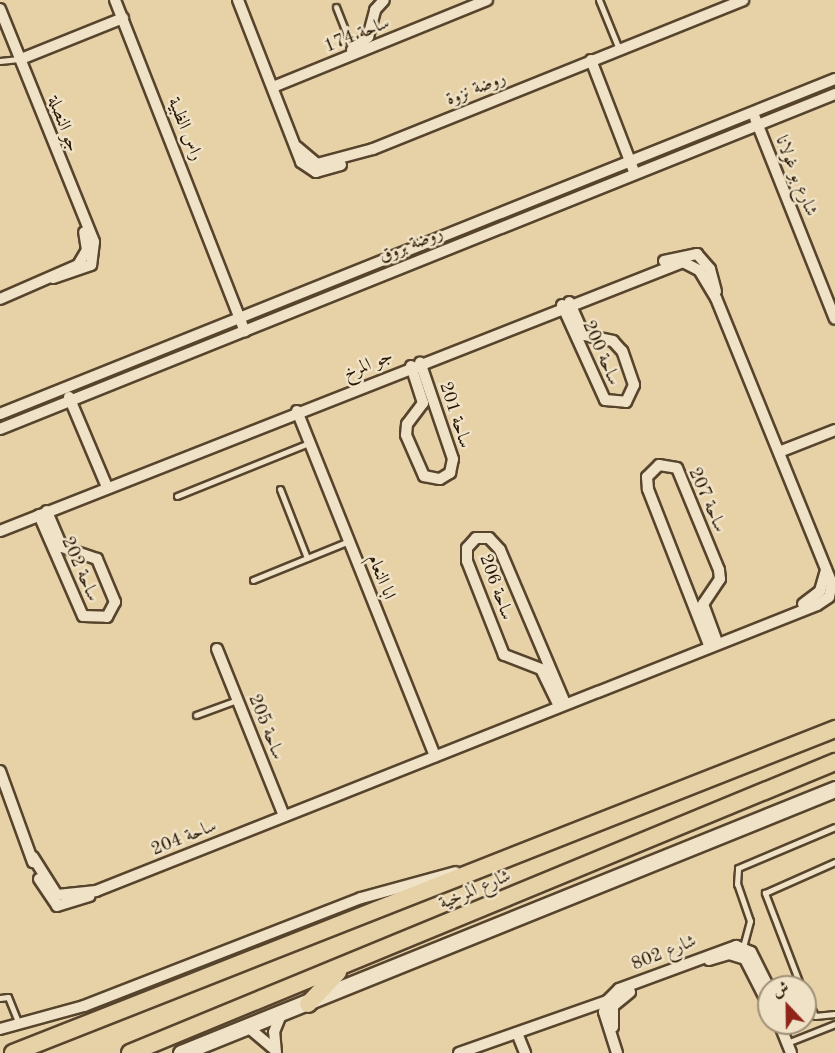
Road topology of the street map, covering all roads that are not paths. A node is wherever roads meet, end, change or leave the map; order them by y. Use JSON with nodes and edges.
{"nodes":[{"id":1,"x":115,"y":0,"type":"edge"},
{"id":2,"x":238,"y":0,"type":"edge"},
{"id":3,"x":384,"y":0,"type":"edge"},
{"id":4,"x":487,"y":0,"type":"edge"},
{"id":5,"x":599,"y":0,"type":"edge"},
{"id":6,"x":743,"y":0,"type":"edge"},
{"id":7,"x":336,"y":7,"type":"dead end"},
{"id":8,"x":0,"y":9,"type":"edge"},
{"id":9,"x":123,"y":18,"type":"junction"},
{"id":10,"x":371,"y":24,"type":"junction"},
{"id":11,"x":394,"y":38,"type":"junction"},
{"id":12,"x":619,"y":49,"type":"junction"},
{"id":13,"x":353,"y":50,"type":"junction"},
{"id":14,"x":21,"y":59,"type":"junction"},
{"id":15,"x":591,"y":60,"type":"junction"},
{"id":16,"x":0,"y":61,"type":"edge"},
{"id":17,"x":835,"y":79,"type":"edge"},
{"id":18,"x":272,"y":84,"type":"junction"},
{"id":19,"x":835,"y":94,"type":"edge"},
{"id":20,"x":752,"y":112,"type":"junction"},
{"id":21,"x":758,"y":125,"type":"junction"},
{"id":22,"x":633,"y":169,"type":"junction"},
{"id":23,"x":0,"y":299,"type":"edge"},
{"id":24,"x":566,"y":303,"type":"junction"},
{"id":25,"x":243,"y":315,"type":"junction"},
{"id":26,"x":835,"y":319,"type":"edge"},
{"id":27,"x":249,"y":329,"type":"junction"},
{"id":28,"x":599,"y":339,"type":"junction"},
{"id":29,"x":585,"y":359,"type":"junction"},
{"id":30,"x":416,"y":364,"type":"junction"},
{"id":31,"x":66,"y":388,"type":"junction"},
{"id":32,"x":71,"y":401,"type":"junction"},
{"id":33,"x":297,"y":411,"type":"junction"},
{"id":34,"x":416,"y":413,"type":"junction"},
{"id":35,"x":0,"y":414,"type":"edge"},
{"id":36,"x":440,"y":419,"type":"junction"},
{"id":37,"x":0,"y":429,"type":"edge"},
{"id":38,"x":835,"y":430,"type":"edge"},
{"id":39,"x":309,"y":443,"type":"junction"},
{"id":40,"x":779,"y":452,"type":"junction"},
{"id":41,"x":107,"y":487,"type":"junction"},
{"id":42,"x":280,"y":489,"type":"dead end"},
{"id":43,"x":177,"y":496,"type":"dead end"},
{"id":44,"x":43,"y":513,"type":"junction"},
{"id":45,"x":0,"y":531,"type":"edge"},
{"id":46,"x":349,"y":541,"type":"junction"},
{"id":47,"x":74,"y":551,"type":"junction"},
{"id":48,"x":308,"y":558,"type":"junction"},
{"id":49,"x":62,"y":570,"type":"junction"},
{"id":50,"x":253,"y":580,"type":"dead end"},
{"id":51,"x":686,"y":587,"type":"junction"},
{"id":52,"x":710,"y":591,"type":"junction"},
{"id":53,"x":540,"y":643,"type":"junction"},
{"id":54,"x":713,"y":643,"type":"junction"},
{"id":55,"x":217,"y":649,"type":"dead end"},
{"id":56,"x":525,"y":664,"type":"junction"},
{"id":57,"x":237,"y":700,"type":"junction"},
{"id":58,"x":562,"y":704,"type":"junction"},
{"id":59,"x":196,"y":715,"type":"dead end"},
{"id":60,"x":835,"y":729,"type":"edge"},
{"id":61,"x":435,"y":756,"type":"junction"},
{"id":62,"x":835,"y":762,"type":"edge"},
{"id":63,"x":0,"y":771,"type":"edge"},
{"id":64,"x":835,"y":789,"type":"edge"},
{"id":65,"x":284,"y":816,"type":"junction"},
{"id":66,"x":835,"y":827,"type":"edge"},
{"id":67,"x":835,"y":862,"type":"edge"},
{"id":68,"x":492,"y":868,"type":"junction"},
{"id":69,"x":743,"y":947,"type":"junction"},
{"id":70,"x":343,"y":967,"type":"junction"},
{"id":71,"x":764,"y":975,"type":"edge"},
{"id":72,"x":796,"y":975,"type":"edge"},
{"id":73,"x":757,"y":982,"type":"edge"},
{"id":74,"x":0,"y":998,"type":"edge"},
{"id":75,"x":607,"y":1001,"type":"junction"},
{"id":76,"x":308,"y":1004,"type":"junction"},
{"id":77,"x":835,"y":1014,"type":"edge"},
{"id":78,"x":281,"y":1015,"type":"junction"},
{"id":79,"x":817,"y":1016,"type":"edge"},
{"id":80,"x":19,"y":1024,"type":"junction"},
{"id":81,"x":835,"y":1024,"type":"edge"},
{"id":82,"x":249,"y":1028,"type":"junction"},
{"id":83,"x":0,"y":1029,"type":"edge"},
{"id":84,"x":517,"y":1033,"type":"junction"},
{"id":85,"x":789,"y":1048,"type":"edge"},
{"id":86,"x":478,"y":1050,"type":"edge"},
{"id":87,"x":275,"y":1052,"type":"edge"},
{"id":88,"x":14,"y":1053,"type":"edge"},
{"id":89,"x":130,"y":1053,"type":"edge"},
{"id":90,"x":181,"y":1053,"type":"edge"},
{"id":91,"x":459,"y":1053,"type":"edge"},
{"id":92,"x":525,"y":1053,"type":"edge"},
{"id":93,"x":617,"y":1053,"type":"edge"},
{"id":94,"x":623,"y":1053,"type":"edge"}],
"edges":[{"from":1,"to":9,"type":"street","name":"راس الظبية"},
{"from":2,"to":18,"type":"street","name":"روضة نزوة"},
{"from":3,"to":10,"type":"street","name":"ساحة 174"},
{"from":4,"to":11,"type":"street","name":"ساحة 174"},
{"from":5,"to":12,"type":"lane"},
{"from":6,"to":12,"type":"street","name":"روضة نزوة"},
{"from":7,"to":13,"type":"lane"},
{"from":8,"to":14,"type":"street","name":"جو النصلة"},
{"from":9,"to":14,"type":"street"},
{"from":9,"to":25,"type":"street","name":"راس الظبية"},
{"from":10,"to":11,"type":"street"},
{"from":10,"to":13,"type":"street","name":"ساحة 174"},
{"from":11,"to":18,"type":"street","name":"ساحة 174"},
{"from":12,"to":15,"type":"street","name":"روضة نزوة"},
{"from":13,"to":18,"type":"street","name":"ساحة 174"},
{"from":14,"to":16,"type":"lane"},
{"from":14,"to":23,"type":"street","name":"جو النصلة"},
{"from":15,"to":18,"type":"street","name":"روضة نزوة"},
{"from":15,"to":22,"type":"street"},
{"from":17,"to":20,"type":"street","name":"روضة بروق"},
{"from":19,"to":21,"type":"street","name":"روضة بروق"},
{"from":20,"to":21,"type":"street","name":"شارع بو غولانا"},
{"from":20,"to":22,"type":"street","name":"روضة بروق"},
{"from":21,"to":22,"type":"street","name":"روضة بروق"},
{"from":21,"to":26,"type":"street","name":"شارع بو غولانا"},
{"from":22,"to":25,"type":"street","name":"روضة بروق"},
{"from":22,"to":27,"type":"street","name":"روضة بروق"},
{"from":24,"to":28,"type":"street","name":"ساحة 200"},
{"from":24,"to":29,"type":"street","name":"ساحة 200"},
{"from":24,"to":30,"type":"street","name":"جو المرخ"},
{"from":24,"to":40,"type":"street","name":"جو المرخ"},
{"from":25,"to":27,"type":"street","name":"راس الظبية"},
{"from":25,"to":31,"type":"street","name":"روضة بروق"},
{"from":27,"to":32,"type":"street","name":"روضة بروق"},
{"from":28,"to":29,"type":"street"},
{"from":28,"to":29,"type":"street","name":"ساحة 200"},
{"from":30,"to":33,"type":"street","name":"جو المرخ"},
{"from":30,"to":34,"type":"street","name":"ساحة 201"},
{"from":30,"to":36,"type":"street","name":"ساحة 201"},
{"from":31,"to":32,"type":"street"},
{"from":31,"to":35,"type":"street","name":"روضة بروق"},
{"from":32,"to":37,"type":"street","name":"روضة بروق"},
{"from":32,"to":41,"type":"street"},
{"from":33,"to":39,"type":"street","name":"ابا النعام"},
{"from":33,"to":41,"type":"street","name":"جو المرخ"},
{"from":34,"to":36,"type":"street"},
{"from":34,"to":36,"type":"street","name":"ساحة 201"},
{"from":38,"to":40,"type":"street"},
{"from":39,"to":43,"type":"lane"},
{"from":39,"to":46,"type":"street","name":"ابا النعام"},
{"from":40,"to":54,"type":"street","name":"جو المرخ"},
{"from":41,"to":44,"type":"street","name":"جو المرخ"},
{"from":42,"to":48,"type":"lane"},
{"from":44,"to":45,"type":"street","name":"جو المرخ"},
{"from":44,"to":47,"type":"street","name":"ساحة 202"},
{"from":44,"to":49,"type":"street","name":"ساحة 202"},
{"from":46,"to":48,"type":"lane"},
{"from":46,"to":61,"type":"street","name":"ابا النعام"},
{"from":47,"to":49,"type":"street"},
{"from":47,"to":49,"type":"street","name":"ساحة 202"},
{"from":48,"to":50,"type":"lane"},
{"from":51,"to":52,"type":"street"},
{"from":51,"to":52,"type":"street","name":"ساحة 207"},
{"from":51,"to":54,"type":"street","name":"ساحة 207"},
{"from":52,"to":54,"type":"street","name":"ساحة 207"},
{"from":53,"to":56,"type":"street"},
{"from":53,"to":56,"type":"street","name":"ساحة 206"},
{"from":53,"to":58,"type":"street","name":"ساحة 206"},
{"from":54,"to":58,"type":"street","name":"جو المرخ"},
{"from":55,"to":57,"type":"street","name":"ساحة 205"},
{"from":56,"to":58,"type":"street","name":"ساحة 206"},
{"from":57,"to":59,"type":"lane"},
{"from":57,"to":65,"type":"street","name":"ساحة 205"},
{"from":58,"to":61,"type":"street","name":"جو المرخ"},
{"from":60,"to":68,"type":"highway","name":"شارع المرخية"},
{"from":61,"to":65,"type":"street","name":"جو المرخ"},
{"from":62,"to":70,"type":"highway","name":"شارع المرخية"},
{"from":63,"to":65,"type":"street","name":"ساحة 204"},
{"from":64,"to":76,"type":"main road"},
{"from":66,"to":69,"type":"lane"},
{"from":67,"to":72,"type":"lane"},
{"from":68,"to":80,"type":"street","name":"شارع المرخية"},
{"from":68,"to":88,"type":"highway","name":"شارع المرخية"},
{"from":69,"to":71,"type":"street"},
{"from":69,"to":75,"type":"street","name":"شارع 802"},
{"from":70,"to":76,"type":"highway"},
{"from":70,"to":89,"type":"highway","name":"شارع المرخية"},
{"from":73,"to":94,"type":"street","name":"شارع 802"},
{"from":74,"to":80,"type":"lane"},
{"from":75,"to":84,"type":"street","name":"شارع 802"},
{"from":75,"to":93,"type":"street"},
{"from":76,"to":78,"type":"main road"},
{"from":77,"to":79,"type":"lane"},
{"from":78,"to":82,"type":"main road"},
{"from":78,"to":87,"type":"street"},
{"from":80,"to":83,"type":"street","name":"شارع المرخية"},
{"from":81,"to":85,"type":"lane"},
{"from":82,"to":87,"type":"street"},
{"from":82,"to":90,"type":"main road"},
{"from":84,"to":86,"type":"street","name":"شارع 802"},
{"from":84,"to":92,"type":"street"},
{"from":86,"to":91,"type":"street","name":"شارع 802"}]}
